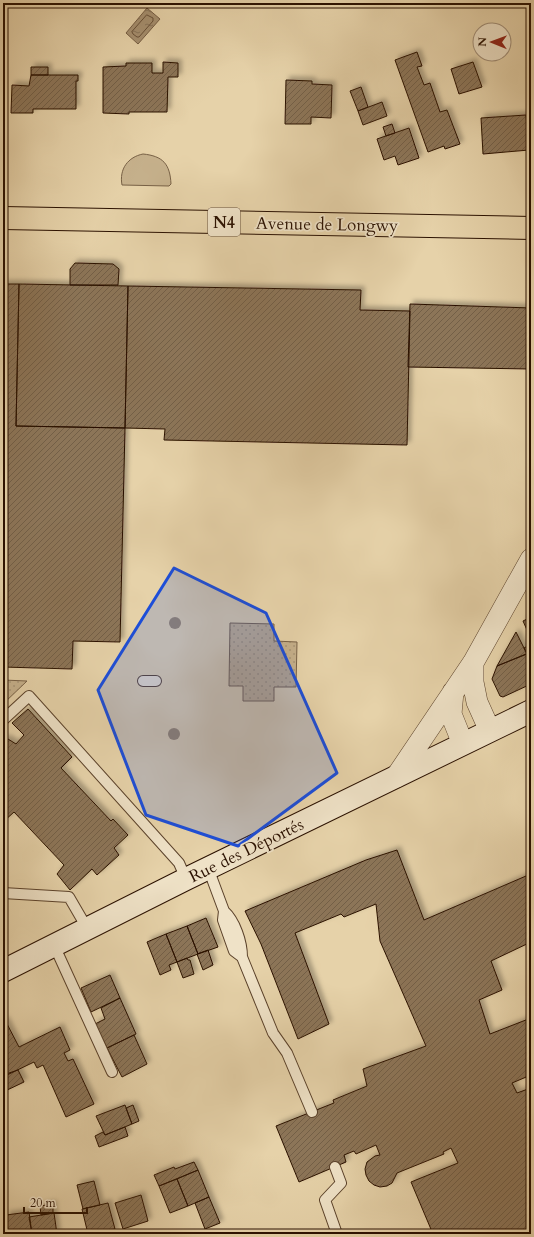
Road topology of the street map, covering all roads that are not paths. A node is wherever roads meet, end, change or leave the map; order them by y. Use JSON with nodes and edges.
{"nodes":[{"id":1,"x":3,"y":218,"type":"edge"},
{"id":2,"x":531,"y":228,"type":"edge"},
{"id":3,"x":531,"y":559,"type":"edge"},
{"id":4,"x":472,"y":663,"type":"junction"},
{"id":5,"x":143,"y":681,"type":"dead end"},
{"id":6,"x":156,"y":681,"type":"dead end"},
{"id":7,"x":453,"y":692,"type":"junction"},
{"id":8,"x":531,"y":711,"type":"edge"},
{"id":9,"x":3,"y":720,"type":"edge"},
{"id":10,"x":490,"y":731,"type":"junction"},
{"id":11,"x":463,"y":744,"type":"junction"},
{"id":12,"x":396,"y":777,"type":"junction"},
{"id":13,"x":208,"y":868,"type":"junction"},
{"id":14,"x":186,"y":879,"type":"junction"},
{"id":15,"x":3,"y":893,"type":"edge"},
{"id":16,"x":87,"y":928,"type":"junction"},
{"id":17,"x":54,"y":945,"type":"junction"},
{"id":18,"x":3,"y":971,"type":"edge"},
{"id":19,"x":112,"y":1072,"type":"dead end"},
{"id":20,"x":312,"y":1112,"type":"dead end"},
{"id":21,"x":335,"y":1167,"type":"dead end"},
{"id":22,"x":338,"y":1234,"type":"edge"}],
"edges":[{"from":1,"to":2,"type":"main road","name":"Avenue de Longwy","number":"N4"},
{"from":3,"to":4,"type":"street"},
{"from":4,"to":7,"type":"street"},
{"from":4,"to":10,"type":"street"},
{"from":5,"to":6,"type":"lane"},
{"from":7,"to":11,"type":"street"},
{"from":7,"to":12,"type":"street"},
{"from":8,"to":10,"type":"main road","name":"Rue des Déportés"},
{"from":9,"to":14,"type":"lane"},
{"from":10,"to":11,"type":"main road","name":"Rue des Déportés"},
{"from":11,"to":12,"type":"main road","name":"Rue des Déportés"},
{"from":12,"to":13,"type":"main road","name":"Rue des Déportés"},
{"from":13,"to":14,"type":"main road","name":"Rue des Déportés"},
{"from":13,"to":20,"type":"lane"},
{"from":14,"to":16,"type":"main road","name":"Rue des Déportés"},
{"from":15,"to":16,"type":"lane"},
{"from":16,"to":17,"type":"main road","name":"Rue des Déportés"},
{"from":17,"to":18,"type":"main road","name":"Rue des Déportés"},
{"from":17,"to":19,"type":"lane"},
{"from":21,"to":22,"type":"lane"}]}
